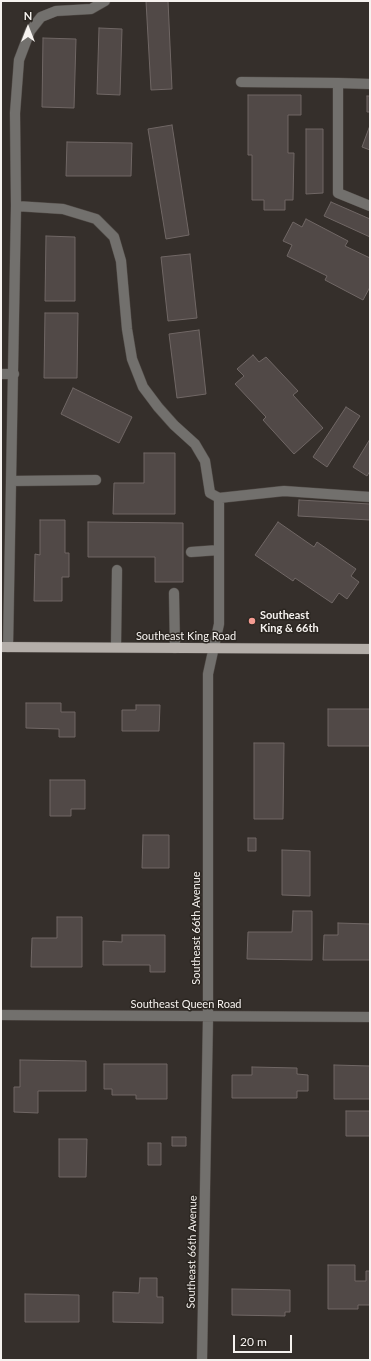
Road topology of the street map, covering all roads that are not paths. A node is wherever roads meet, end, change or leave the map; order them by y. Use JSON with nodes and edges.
{"nodes":[{"id":1,"x":105,"y":1,"type":"edge"},
{"id":2,"x":241,"y":82,"type":"dead end"},
{"id":3,"x":338,"y":83,"type":"junction"},
{"id":4,"x":370,"y":84,"type":"edge"},
{"id":5,"x":16,"y":206,"type":"junction"},
{"id":6,"x":370,"y":206,"type":"edge"},
{"id":7,"x":1,"y":374,"type":"edge"},
{"id":8,"x":14,"y":374,"type":"junction"},
{"id":9,"x":96,"y":480,"type":"dead end"},
{"id":10,"x":11,"y":481,"type":"junction"},
{"id":11,"x":370,"y":497,"type":"edge"},
{"id":12,"x":219,"y":498,"type":"junction"},
{"id":13,"x":219,"y":550,"type":"junction"},
{"id":14,"x":191,"y":552,"type":"dead end"},
{"id":15,"x":117,"y":570,"type":"dead end"},
{"id":16,"x":174,"y":593,"type":"dead end"},
{"id":17,"x":5,"y":647,"type":"edge"},
{"id":18,"x":116,"y":647,"type":"junction"},
{"id":19,"x":175,"y":648,"type":"junction"},
{"id":20,"x":214,"y":648,"type":"junction"},
{"id":21,"x":370,"y":649,"type":"edge"},
{"id":22,"x":1,"y":1015,"type":"edge"},
{"id":23,"x":208,"y":1017,"type":"junction"},
{"id":24,"x":370,"y":1017,"type":"edge"},
{"id":25,"x":202,"y":1360,"type":"edge"}],
"edges":[{"from":1,"to":5,"type":"street"},
{"from":2,"to":3,"type":"street"},
{"from":3,"to":4,"type":"street"},
{"from":3,"to":6,"type":"street"},
{"from":5,"to":8,"type":"street"},
{"from":5,"to":12,"type":"street"},
{"from":7,"to":8,"type":"street"},
{"from":8,"to":10,"type":"street"},
{"from":9,"to":10,"type":"street"},
{"from":10,"to":17,"type":"street"},
{"from":11,"to":12,"type":"street"},
{"from":12,"to":13,"type":"street","name":"Southeast 66th Avenue"},
{"from":13,"to":14,"type":"street"},
{"from":13,"to":20,"type":"street","name":"Southeast 66th Avenue"},
{"from":15,"to":18,"type":"street"},
{"from":16,"to":19,"type":"street"},
{"from":17,"to":18,"type":"main road","name":"Southeast King Road"},
{"from":18,"to":19,"type":"main road","name":"Southeast King Road"},
{"from":19,"to":20,"type":"main road","name":"Southeast King Road"},
{"from":20,"to":21,"type":"main road","name":"Southeast King Road"},
{"from":20,"to":23,"type":"street","name":"Southeast 66th Avenue"},
{"from":22,"to":23,"type":"street","name":"Southeast Queen Road"},
{"from":23,"to":24,"type":"street","name":"Southeast Queen Road"},
{"from":23,"to":25,"type":"street","name":"Southeast 66th Avenue"}]}
